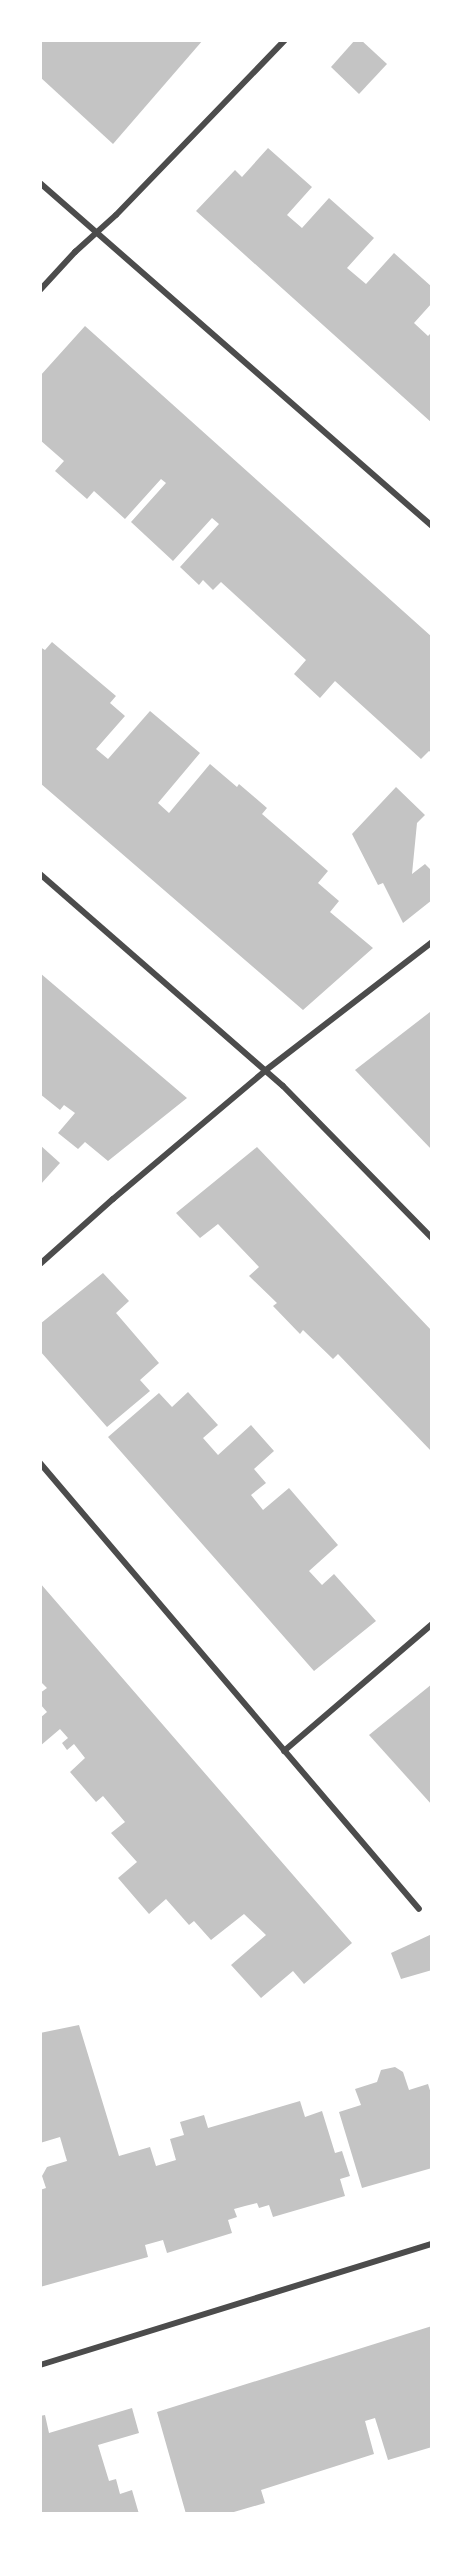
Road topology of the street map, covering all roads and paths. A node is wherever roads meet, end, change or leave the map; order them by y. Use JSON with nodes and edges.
{"nodes":[{"id":1,"x":285,"y":40,"type":"edge"},
{"id":2,"x":40,"y":183,"type":"edge"},
{"id":3,"x":95,"y":234,"type":"junction"},
{"id":4,"x":40,"y":290,"type":"edge"},
{"id":5,"x":432,"y":526,"type":"edge"},
{"id":6,"x":40,"y":874,"type":"edge"},
{"id":7,"x":432,"y":942,"type":"edge"},
{"id":8,"x":266,"y":1070,"type":"junction"},
{"id":9,"x":432,"y":1238,"type":"edge"},
{"id":10,"x":40,"y":1264,"type":"edge"},
{"id":11,"x":40,"y":1463,"type":"edge"},
{"id":12,"x":432,"y":1624,"type":"edge"},
{"id":13,"x":284,"y":1751,"type":"junction"},
{"id":14,"x":418,"y":1909,"type":"dead end"},
{"id":15,"x":432,"y":2244,"type":"edge"},
{"id":16,"x":40,"y":2365,"type":"edge"}],
"edges":[{"from":1,"to":3,"type":"street"},
{"from":2,"to":3,"type":"street"},
{"from":3,"to":4,"type":"street"},
{"from":3,"to":5,"type":"street"},
{"from":6,"to":8,"type":"street"},
{"from":7,"to":8,"type":"street"},
{"from":8,"to":9,"type":"street"},
{"from":8,"to":10,"type":"street"},
{"from":11,"to":13,"type":"street"},
{"from":12,"to":13,"type":"street"},
{"from":13,"to":14,"type":"street"},
{"from":15,"to":16,"type":"street"}]}
